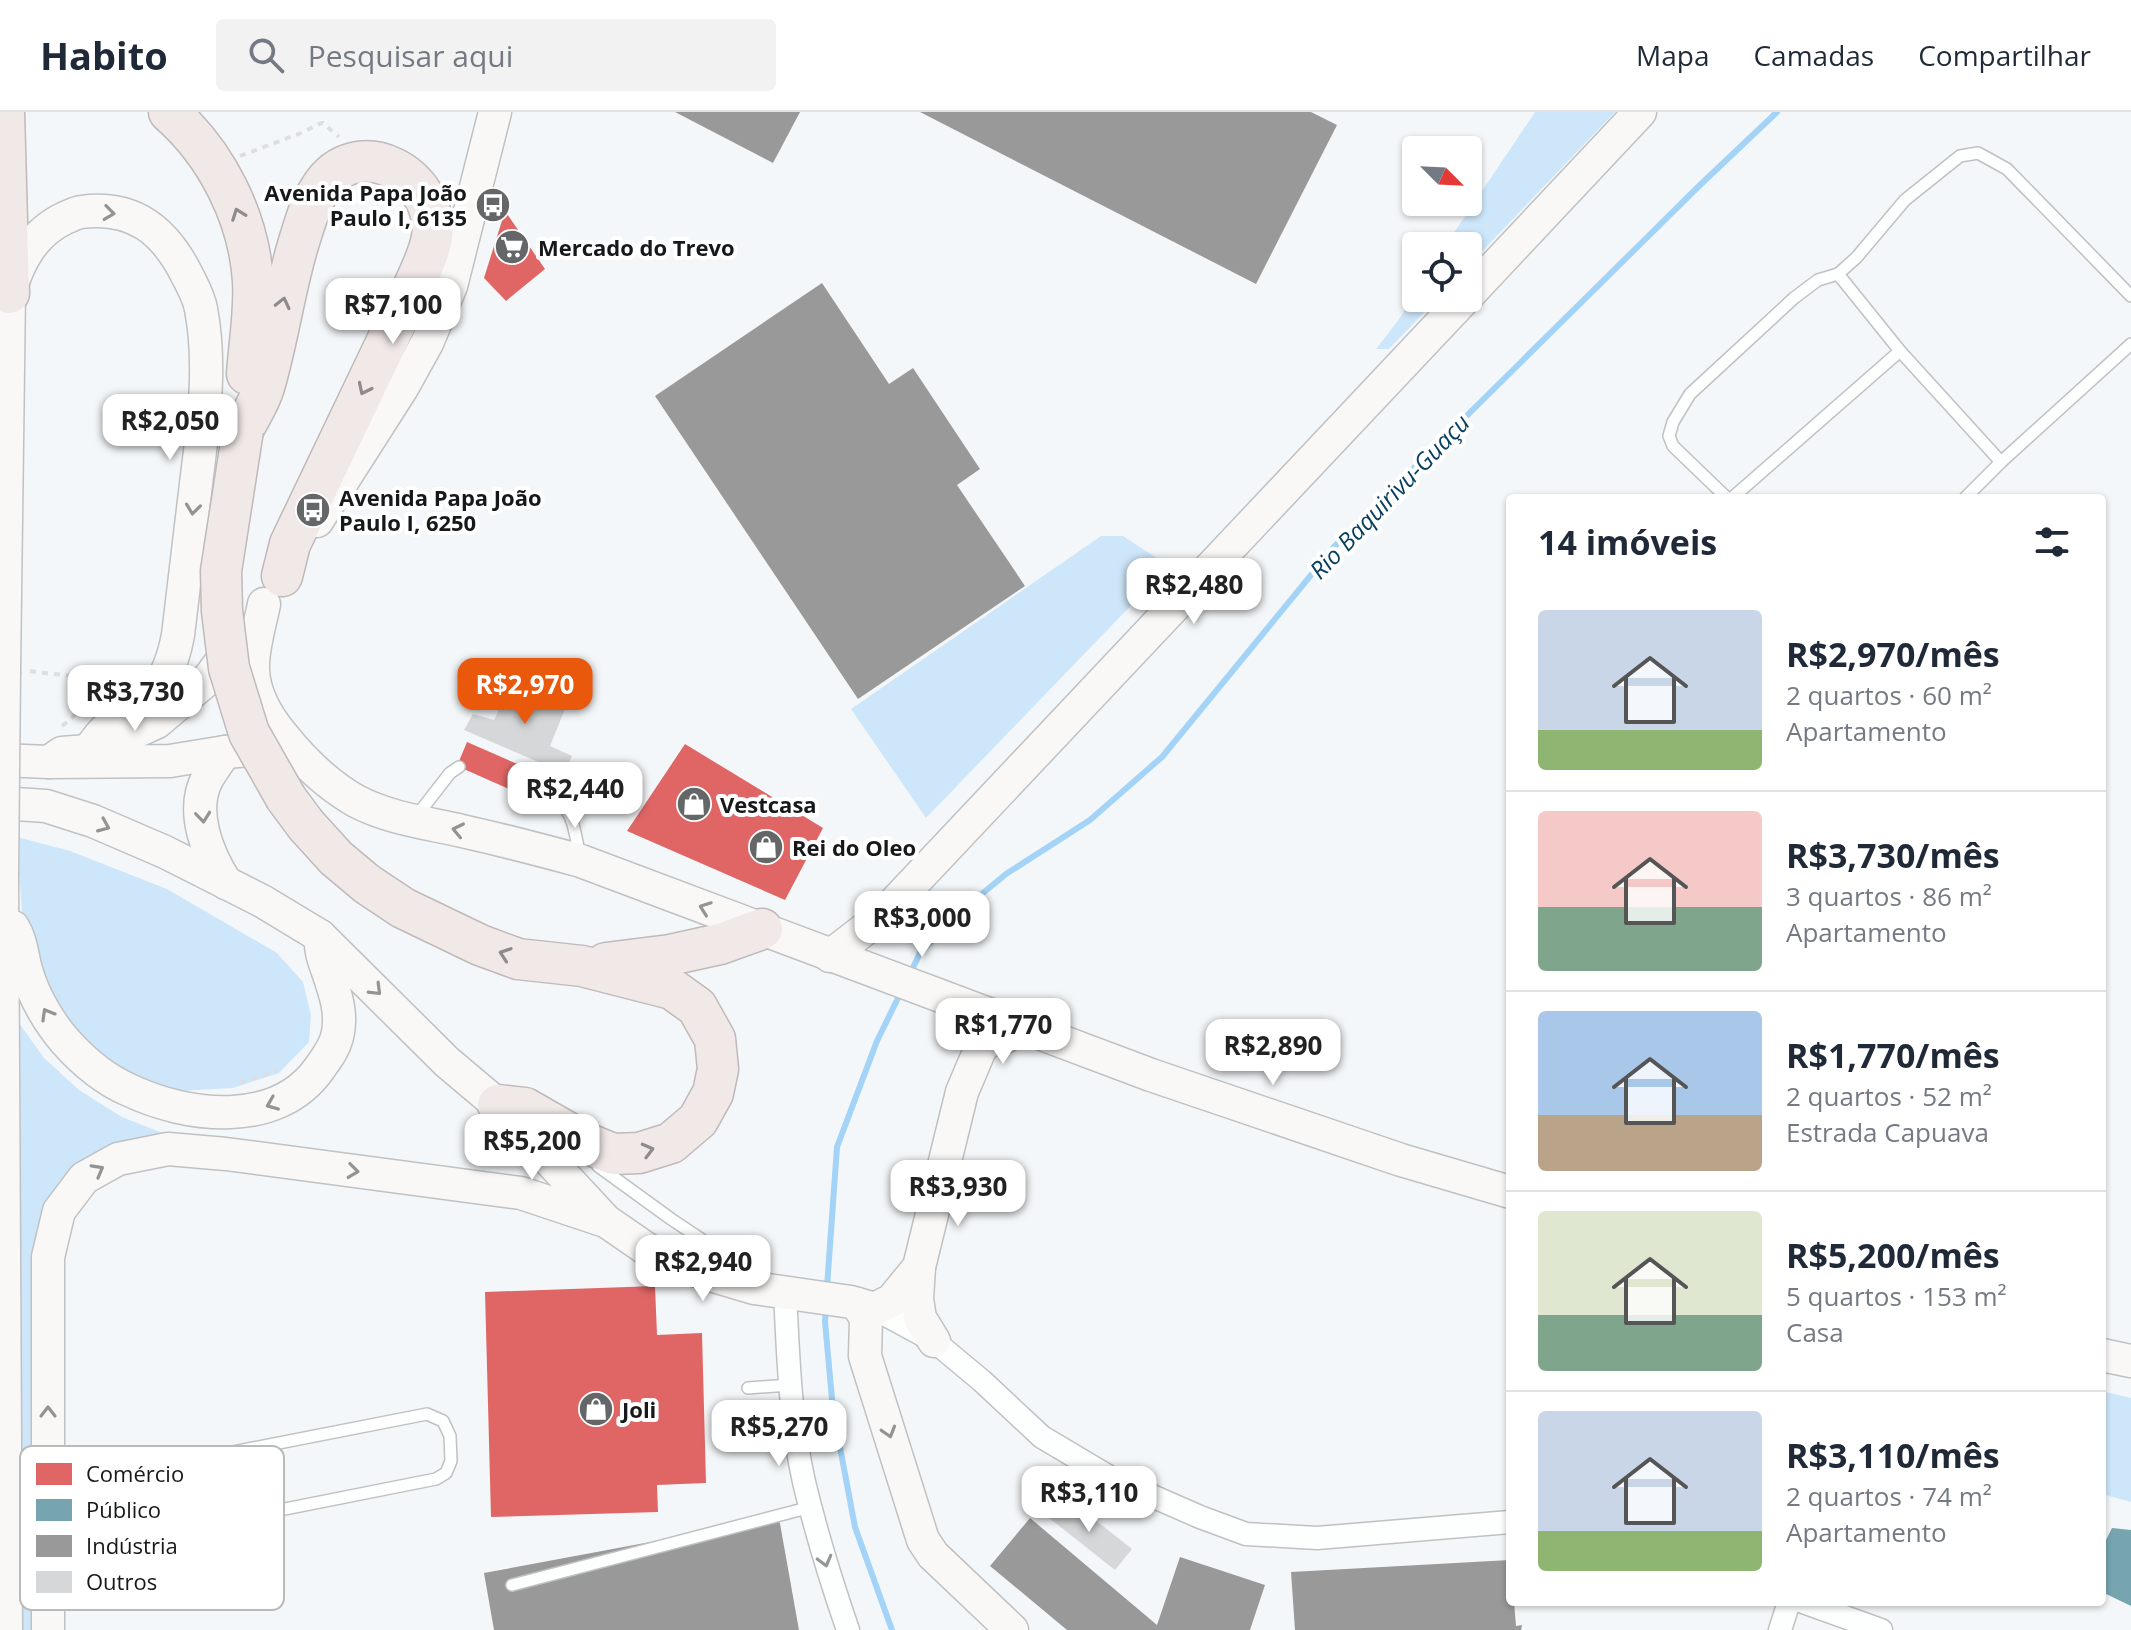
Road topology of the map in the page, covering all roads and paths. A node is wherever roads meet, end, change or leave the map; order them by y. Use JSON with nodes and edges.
{"nodes":[{"id":1,"x":4,"y":112,"type":"edge"},
{"id":2,"x":169,"y":112,"type":"edge"},
{"id":3,"x":495,"y":112,"type":"edge"},
{"id":4,"x":1640,"y":112,"type":"edge"},
{"id":5,"x":1838,"y":274,"type":"junction"},
{"id":6,"x":1482,"y":279,"type":"edge"},
{"id":7,"x":9,"y":293,"type":"junction"},
{"id":8,"x":2131,"y":296,"type":"edge"},
{"id":9,"x":1451,"y":312,"type":"edge"},
{"id":10,"x":2131,"y":344,"type":"edge"},
{"id":11,"x":1900,"y":351,"type":"junction"},
{"id":12,"x":243,"y":430,"type":"junction"},
{"id":13,"x":2001,"y":462,"type":"junction"},
{"id":14,"x":1725,"y":494,"type":"edge"},
{"id":15,"x":1734,"y":494,"type":"edge"},
{"id":16,"x":1969,"y":494,"type":"edge"},
{"id":17,"x":273,"y":590,"type":"junction"},
{"id":18,"x":14,"y":670,"type":"junction"},
{"id":19,"x":83,"y":677,"type":"junction"},
{"id":20,"x":115,"y":698,"type":"dead end"},
{"id":21,"x":61,"y":726,"type":"dead end"},
{"id":22,"x":88,"y":751,"type":"junction"},
{"id":23,"x":295,"y":751,"type":"junction"},
{"id":24,"x":225,"y":752,"type":"junction"},
{"id":25,"x":0,"y":760,"type":"edge"},
{"id":26,"x":49,"y":762,"type":"junction"},
{"id":27,"x":459,"y":767,"type":"dead end"},
{"id":28,"x":549,"y":795,"type":"dead end"},
{"id":29,"x":0,"y":803,"type":"edge"},
{"id":30,"x":413,"y":820,"type":"junction"},
{"id":31,"x":581,"y":861,"type":"junction"},
{"id":32,"x":226,"y":883,"type":"junction"},
{"id":33,"x":2,"y":909,"type":"junction"},
{"id":34,"x":882,"y":916,"type":"junction"},
{"id":35,"x":762,"y":929,"type":"junction"},
{"id":36,"x":320,"y":936,"type":"junction"},
{"id":37,"x":830,"y":956,"type":"junction"},
{"id":38,"x":582,"y":966,"type":"junction"},
{"id":39,"x":875,"y":972,"type":"junction"},
{"id":40,"x":943,"y":996,"type":"junction"},
{"id":41,"x":1021,"y":1026,"type":"junction"},
{"id":42,"x":277,"y":1070,"type":"dead end"},
{"id":43,"x":239,"y":1083,"type":"dead end"},
{"id":44,"x":962,"y":1092,"type":"junction"},
{"id":45,"x":498,"y":1105,"type":"junction"},
{"id":46,"x":1506,"y":1191,"type":"edge"},
{"id":47,"x":606,"y":1221,"type":"junction"},
{"id":48,"x":919,"y":1267,"type":"junction"},
{"id":49,"x":790,"y":1293,"type":"junction"},
{"id":50,"x":861,"y":1305,"type":"junction"},
{"id":51,"x":934,"y":1341,"type":"junction"},
{"id":52,"x":2106,"y":1356,"type":"edge"},
{"id":53,"x":2131,"y":1361,"type":"edge"},
{"id":54,"x":790,"y":1385,"type":"junction"},
{"id":55,"x":748,"y":1388,"type":"dead end"},
{"id":56,"x":48,"y":1446,"type":"edge"},
{"id":57,"x":264,"y":1446,"type":"edge"},
{"id":58,"x":811,"y":1507,"type":"junction"},
{"id":59,"x":284,"y":1509,"type":"edge"},
{"id":60,"x":1506,"y":1522,"type":"edge"},
{"id":61,"x":512,"y":1585,"type":"dead end"},
{"id":62,"x":1788,"y":1606,"type":"edge"},
{"id":63,"x":1814,"y":1606,"type":"edge"},
{"id":64,"x":6,"y":1630,"type":"edge"},
{"id":65,"x":848,"y":1630,"type":"edge"},
{"id":66,"x":1012,"y":1630,"type":"edge"},
{"id":67,"x":1780,"y":1630,"type":"edge"},
{"id":68,"x":1881,"y":1630,"type":"edge"}],
"edges":[{"from":1,"to":7,"type":"highway"},
{"from":12,"to":2,"type":"highway","one_way":true},
{"from":3,"to":17,"type":"main road"},
{"from":4,"to":6,"type":"main road"},
{"from":5,"to":8,"type":"lane"},
{"from":5,"to":11,"type":"lane"},
{"from":5,"to":14,"type":"lane"},
{"from":7,"to":18,"type":"main road"},
{"from":7,"to":22,"type":"main road","one_way":true},
{"from":9,"to":34,"type":"main road"},
{"from":10,"to":13,"type":"lane"},
{"from":11,"to":13,"type":"lane"},
{"from":11,"to":15,"type":"lane"},
{"from":12,"to":17,"type":"highway","one_way":true},
{"from":38,"to":12,"type":"highway","one_way":true,"bridge":true},
{"from":13,"to":16,"type":"lane"},
{"from":17,"to":22,"type":"main road"},
{"from":17,"to":23,"type":"main road"},
{"from":18,"to":19,"type":"path"},
{"from":18,"to":33,"type":"main road","bridge":true},
{"from":19,"to":20,"type":"path"},
{"from":19,"to":21,"type":"path"},
{"from":22,"to":26,"type":"main road"},
{"from":23,"to":24,"type":"main road"},
{"from":23,"to":30,"type":"main road"},
{"from":24,"to":26,"type":"main road"},
{"from":24,"to":32,"type":"main road","one_way":true},
{"from":25,"to":26,"type":"main road"},
{"from":27,"to":30,"type":"lane"},
{"from":28,"to":31,"type":"lane"},
{"from":29,"to":32,"type":"main road","one_way":true},
{"from":31,"to":30,"type":"main road","one_way":true},
{"from":35,"to":31,"type":"main road","one_way":true},
{"from":32,"to":36,"type":"main road"},
{"from":36,"to":33,"type":"main road","one_way":true},
{"from":33,"to":64,"type":"main road"},
{"from":34,"to":37,"type":"main road"},
{"from":34,"to":39,"type":"main road"},
{"from":35,"to":37,"type":"main road"},
{"from":35,"to":38,"type":"highway"},
{"from":36,"to":45,"type":"main road","one_way":true},
{"from":37,"to":39,"type":"main road"},
{"from":45,"to":38,"type":"highway","one_way":true},
{"from":39,"to":40,"type":"main road"},
{"from":40,"to":41,"type":"main road"},
{"from":40,"to":44,"type":"main road"},
{"from":41,"to":44,"type":"main road"},
{"from":41,"to":46,"type":"main road"},
{"from":42,"to":43,"type":"path"},
{"from":44,"to":48,"type":"main road"},
{"from":45,"to":47,"type":"main road"},
{"from":45,"to":49,"type":"lane"},
{"from":47,"to":49,"type":"main road"},
{"from":56,"to":47,"type":"main road","one_way":true},
{"from":48,"to":50,"type":"main road"},
{"from":48,"to":51,"type":"main road"},
{"from":49,"to":50,"type":"main road"},
{"from":49,"to":54,"type":"street"},
{"from":50,"to":51,"type":"street"},
{"from":50,"to":66,"type":"main road","one_way":true},
{"from":51,"to":60,"type":"street"},
{"from":52,"to":53,"type":"main road"},
{"from":54,"to":55,"type":"lane"},
{"from":54,"to":58,"type":"street"},
{"from":57,"to":59,"type":"lane"},
{"from":58,"to":61,"type":"lane"},
{"from":58,"to":65,"type":"street","one_way":true},
{"from":62,"to":67,"type":"street"},
{"from":63,"to":68,"type":"street"}]}
